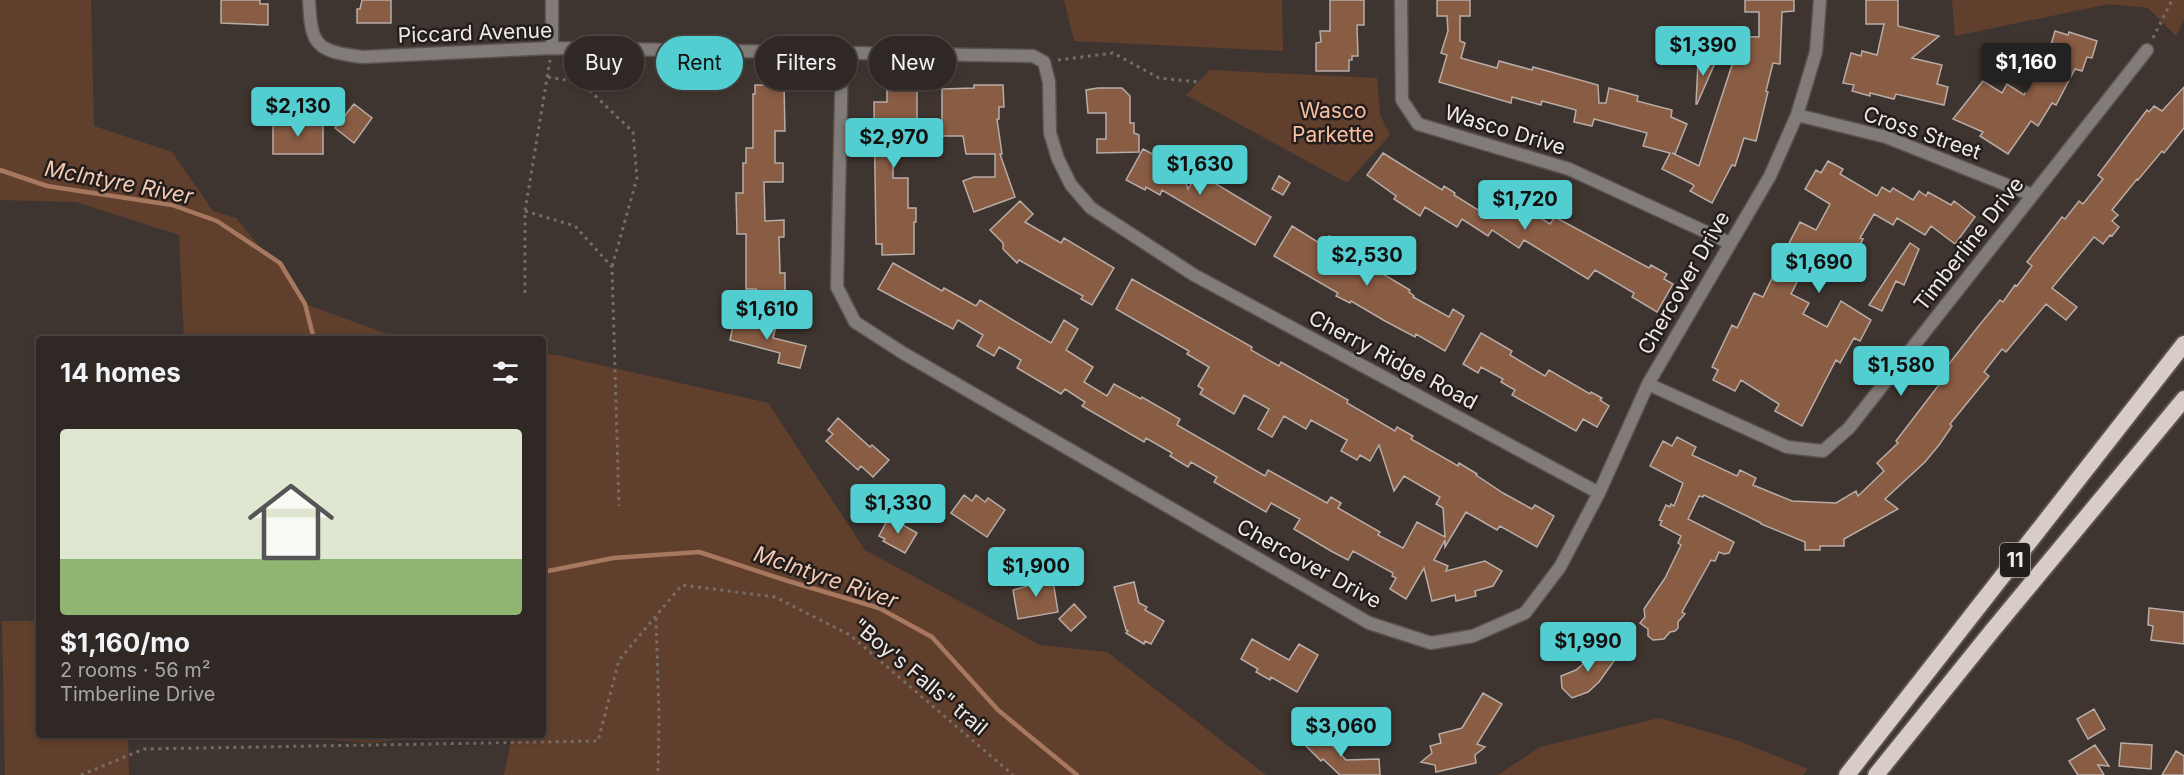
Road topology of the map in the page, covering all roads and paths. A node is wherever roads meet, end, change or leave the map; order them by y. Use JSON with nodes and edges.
{"nodes":[{"id":1,"x":309,"y":0,"type":"edge"},
{"id":2,"x":552,"y":0,"type":"edge"},
{"id":3,"x":1401,"y":0,"type":"edge"},
{"id":4,"x":1820,"y":0,"type":"edge"},
{"id":5,"x":2172,"y":0,"type":"edge"},
{"id":6,"x":552,"y":48,"type":"junction"},
{"id":7,"x":2147,"y":50,"type":"joint"},
{"id":8,"x":755,"y":52,"type":"edge"},
{"id":9,"x":857,"y":53,"type":"edge"},
{"id":10,"x":1044,"y":62,"type":"junction"},
{"id":11,"x":548,"y":77,"type":"junction"},
{"id":12,"x":1198,"y":82,"type":"dead end"},
{"id":13,"x":841,"y":90,"type":"edge"},
{"id":14,"x":1797,"y":115,"type":"junction"},
{"id":15,"x":2032,"y":195,"type":"junction"},
{"id":16,"x":525,"y":211,"type":"junction"},
{"id":17,"x":1730,"y":243,"type":"junction"},
{"id":18,"x":612,"y":267,"type":"junction"},
{"id":19,"x":525,"y":293,"type":"dead end"},
{"id":20,"x":2184,"y":344,"type":"edge"},
{"id":21,"x":1648,"y":384,"type":"junction"},
{"id":22,"x":2184,"y":399,"type":"edge"},
{"id":23,"x":1599,"y":493,"type":"junction"},
{"id":24,"x":619,"y":506,"type":"dead end"},
{"id":25,"x":656,"y":616,"type":"junction"},
{"id":26,"x":81,"y":775,"type":"edge"},
{"id":27,"x":658,"y":775,"type":"edge"},
{"id":28,"x":1013,"y":775,"type":"edge"},
{"id":29,"x":1847,"y":775,"type":"edge"},
{"id":30,"x":1876,"y":775,"type":"edge"}],
"edges":[{"from":1,"to":6,"type":"street","name":"Piccard Avenue"},
{"from":2,"to":6,"type":"street"},
{"from":3,"to":17,"type":"street","name":"Wasco Drive"},
{"from":4,"to":14,"type":"street","name":"Chercover Drive"},
{"from":5,"to":7,"type":"path"},
{"from":6,"to":8,"type":"street","name":"Piccard Avenue"},
{"from":6,"to":11,"type":"path"},
{"from":7,"to":15,"type":"street","name":"Timberline Drive"},
{"from":9,"to":10,"type":"street","name":"Piccard Avenue"},
{"from":10,"to":12,"type":"path"},
{"from":10,"to":23,"type":"street","name":"Cherry Ridge Road"},
{"from":11,"to":16,"type":"path"},
{"from":11,"to":18,"type":"path"},
{"from":13,"to":23,"type":"street","name":"Chercover Drive"},
{"from":14,"to":15,"type":"street","name":"Cross Street"},
{"from":14,"to":17,"type":"street","name":"Chercover Drive"},
{"from":15,"to":21,"type":"street","name":"Timberline Drive"},
{"from":16,"to":18,"type":"path"},
{"from":16,"to":19,"type":"path"},
{"from":17,"to":21,"type":"street","name":"Chercover Drive"},
{"from":18,"to":24,"type":"path"},
{"from":20,"to":29,"type":"highway","number":"11"},
{"from":21,"to":23,"type":"street","name":"Chercover Drive"},
{"from":22,"to":30,"type":"highway","number":"11"},
{"from":25,"to":26,"type":"path","name":"\"Boy's Falls\" trail"},
{"from":25,"to":27,"type":"path"},
{"from":25,"to":28,"type":"path","name":"\"Boy's Falls\" trail"}]}
